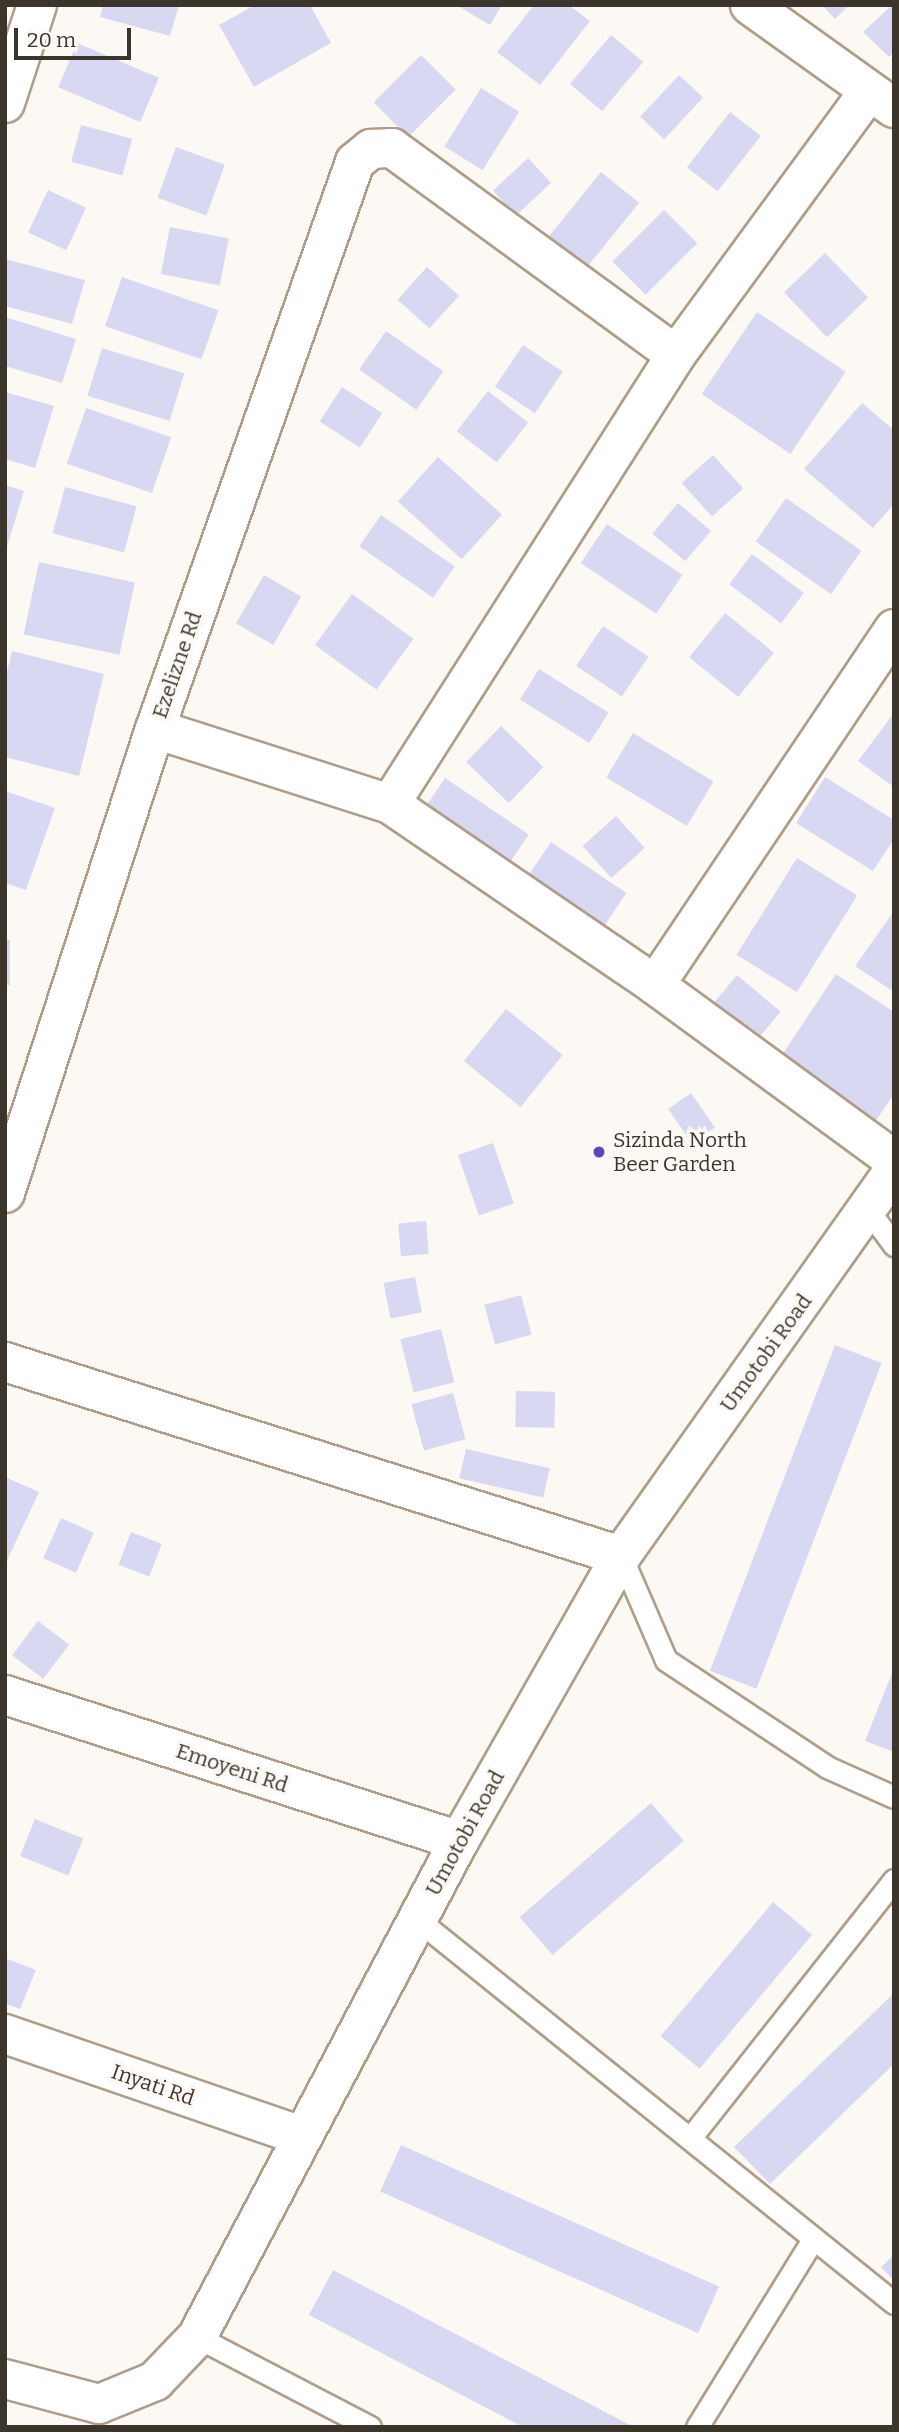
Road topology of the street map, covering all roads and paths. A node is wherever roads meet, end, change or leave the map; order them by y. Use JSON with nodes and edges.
{"nodes":[{"id":1,"x":37,"y":5,"type":"edge"},
{"id":2,"x":750,"y":5,"type":"edge"},
{"id":3,"x":881,"y":99,"type":"edge"},
{"id":4,"x":5,"y":103,"type":"edge"},
{"id":5,"x":676,"y":355,"type":"junction"},
{"id":6,"x":894,"y":629,"type":"edge"},
{"id":7,"x":155,"y":729,"type":"junction"},
{"id":8,"x":390,"y":804,"type":"junction"},
{"id":9,"x":655,"y":985,"type":"junction"},
{"id":10,"x":894,"y":1160,"type":"edge"},
{"id":11,"x":894,"y":1171,"type":"edge"},
{"id":12,"x":5,"y":1192,"type":"edge"},
{"id":13,"x":868,"y":1210,"type":"junction"},
{"id":14,"x":894,"y":1245,"type":"edge"},
{"id":15,"x":5,"y":1362,"type":"edge"},
{"id":16,"x":621,"y":1556,"type":"junction"},
{"id":17,"x":5,"y":1695,"type":"edge"},
{"id":18,"x":894,"y":1797,"type":"edge"},
{"id":19,"x":459,"y":1841,"type":"junction"},
{"id":20,"x":894,"y":1880,"type":"edge"},
{"id":21,"x":418,"y":1920,"type":"junction"},
{"id":22,"x":5,"y":2034,"type":"edge"},
{"id":23,"x":301,"y":2136,"type":"junction"},
{"id":24,"x":691,"y":2137,"type":"junction"},
{"id":25,"x":813,"y":2239,"type":"junction"},
{"id":26,"x":894,"y":2303,"type":"edge"},
{"id":27,"x":197,"y":2337,"type":"junction"},
{"id":28,"x":5,"y":2379,"type":"edge"},
{"id":29,"x":97,"y":2415,"type":"edge"},
{"id":30,"x":370,"y":2427,"type":"edge"},
{"id":31,"x":697,"y":2427,"type":"edge"}],
"edges":[{"from":1,"to":4,"type":"street"},
{"from":2,"to":3,"type":"street"},
{"from":3,"to":5,"type":"street"},
{"from":5,"to":7,"type":"street","name":"Ezelizne Rd"},
{"from":5,"to":8,"type":"street"},
{"from":6,"to":9,"type":"street"},
{"from":7,"to":8,"type":"street"},
{"from":7,"to":12,"type":"street","name":"Ezelizne Rd"},
{"from":8,"to":9,"type":"street"},
{"from":9,"to":10,"type":"street"},
{"from":11,"to":13,"type":"street","name":"Umotobi Road"},
{"from":13,"to":14,"type":"lane"},
{"from":13,"to":16,"type":"street","name":"Umotobi Road"},
{"from":15,"to":16,"type":"street"},
{"from":16,"to":18,"type":"lane"},
{"from":16,"to":19,"type":"street","name":"Umotobi Road"},
{"from":17,"to":19,"type":"street","name":"Emoyeni Rd"},
{"from":19,"to":21,"type":"street","name":"Umotobi Road"},
{"from":20,"to":24,"type":"lane"},
{"from":21,"to":23,"type":"street","name":"Umotobi Road"},
{"from":21,"to":24,"type":"lane"},
{"from":22,"to":23,"type":"street","name":"Inyati Rd"},
{"from":23,"to":27,"type":"street","name":"Umotobi Road"},
{"from":24,"to":25,"type":"lane"},
{"from":25,"to":26,"type":"lane"},
{"from":25,"to":31,"type":"lane"},
{"from":27,"to":29,"type":"street","name":"Umotobi Road"},
{"from":27,"to":30,"type":"lane"},
{"from":28,"to":29,"type":"street","name":"Umotobi Road"}]}
